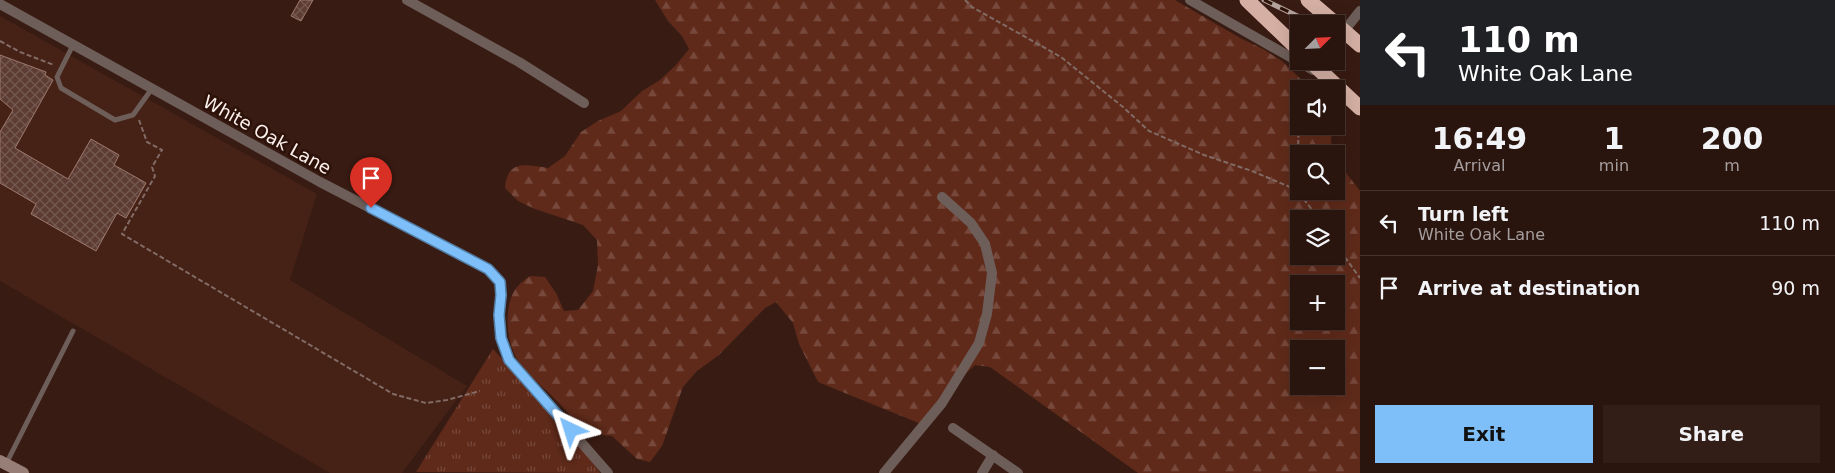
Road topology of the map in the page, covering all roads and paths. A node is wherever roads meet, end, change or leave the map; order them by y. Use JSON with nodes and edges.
{"nodes":[{"id":1,"x":407,"y":0,"type":"edge"},
{"id":2,"x":965,"y":0,"type":"edge"},
{"id":3,"x":1190,"y":0,"type":"edge"},
{"id":4,"x":1247,"y":0,"type":"edge"},
{"id":5,"x":1308,"y":0,"type":"edge"},
{"id":6,"x":0,"y":4,"type":"edge"},
{"id":7,"x":1360,"y":11,"type":"edge"},
{"id":8,"x":1326,"y":15,"type":"edge"},
{"id":9,"x":1345,"y":30,"type":"edge"},
{"id":10,"x":1345,"y":32,"type":"edge"},
{"id":11,"x":0,"y":41,"type":"edge"},
{"id":12,"x":1290,"y":41,"type":"edge"},
{"id":13,"x":73,"y":45,"type":"junction"},
{"id":14,"x":1360,"y":45,"type":"edge"},
{"id":15,"x":1290,"y":57,"type":"edge"},
{"id":16,"x":54,"y":65,"type":"dead end"},
{"id":17,"x":1320,"y":70,"type":"edge"},
{"id":18,"x":151,"y":90,"type":"junction"},
{"id":19,"x":584,"y":104,"type":"dead end"},
{"id":20,"x":1360,"y":108,"type":"edge"},
{"id":21,"x":136,"y":111,"type":"junction"},
{"id":22,"x":1290,"y":187,"type":"edge"},
{"id":23,"x":942,"y":197,"type":"dead end"},
{"id":24,"x":1305,"y":200,"type":"edge"},
{"id":25,"x":1312,"y":210,"type":"edge"},
{"id":26,"x":1345,"y":257,"type":"edge"},
{"id":27,"x":1360,"y":278,"type":"edge"},
{"id":28,"x":73,"y":331,"type":"dead end"},
{"id":29,"x":480,"y":391,"type":"dead end"},
{"id":30,"x":953,"y":428,"type":"dead end"},
{"id":31,"x":993,"y":455,"type":"junction"},
{"id":32,"x":3,"y":462,"type":"edge"},
{"id":33,"x":23,"y":473,"type":"edge"},
{"id":34,"x":608,"y":473,"type":"edge"},
{"id":35,"x":884,"y":473,"type":"edge"},
{"id":36,"x":982,"y":473,"type":"edge"},
{"id":37,"x":1018,"y":473,"type":"edge"}],
"edges":[{"from":1,"to":19,"type":"street"},
{"from":2,"to":22,"type":"path"},
{"from":3,"to":15,"type":"street"},
{"from":4,"to":12,"type":"highway"},
{"from":5,"to":8,"type":"highway"},
{"from":6,"to":13,"type":"street","name":"White Oak Lane"},
{"from":7,"to":9,"type":"street"},
{"from":10,"to":14,"type":"highway","bridge":true},
{"from":11,"to":16,"type":"path"},
{"from":13,"to":18,"type":"street","name":"White Oak Lane"},
{"from":13,"to":21,"type":"lane"},
{"from":17,"to":20,"type":"highway","bridge":true},
{"from":18,"to":21,"type":"lane"},
{"from":18,"to":34,"type":"street","name":"White Oak Lane"},
{"from":21,"to":29,"type":"path"},
{"from":23,"to":35,"type":"street"},
{"from":24,"to":25,"type":"path"},
{"from":26,"to":27,"type":"path"},
{"from":28,"to":32,"type":"lane"},
{"from":30,"to":31,"type":"street"},
{"from":31,"to":36,"type":"street"},
{"from":31,"to":37,"type":"street"},
{"from":32,"to":33,"type":"street"}]}
